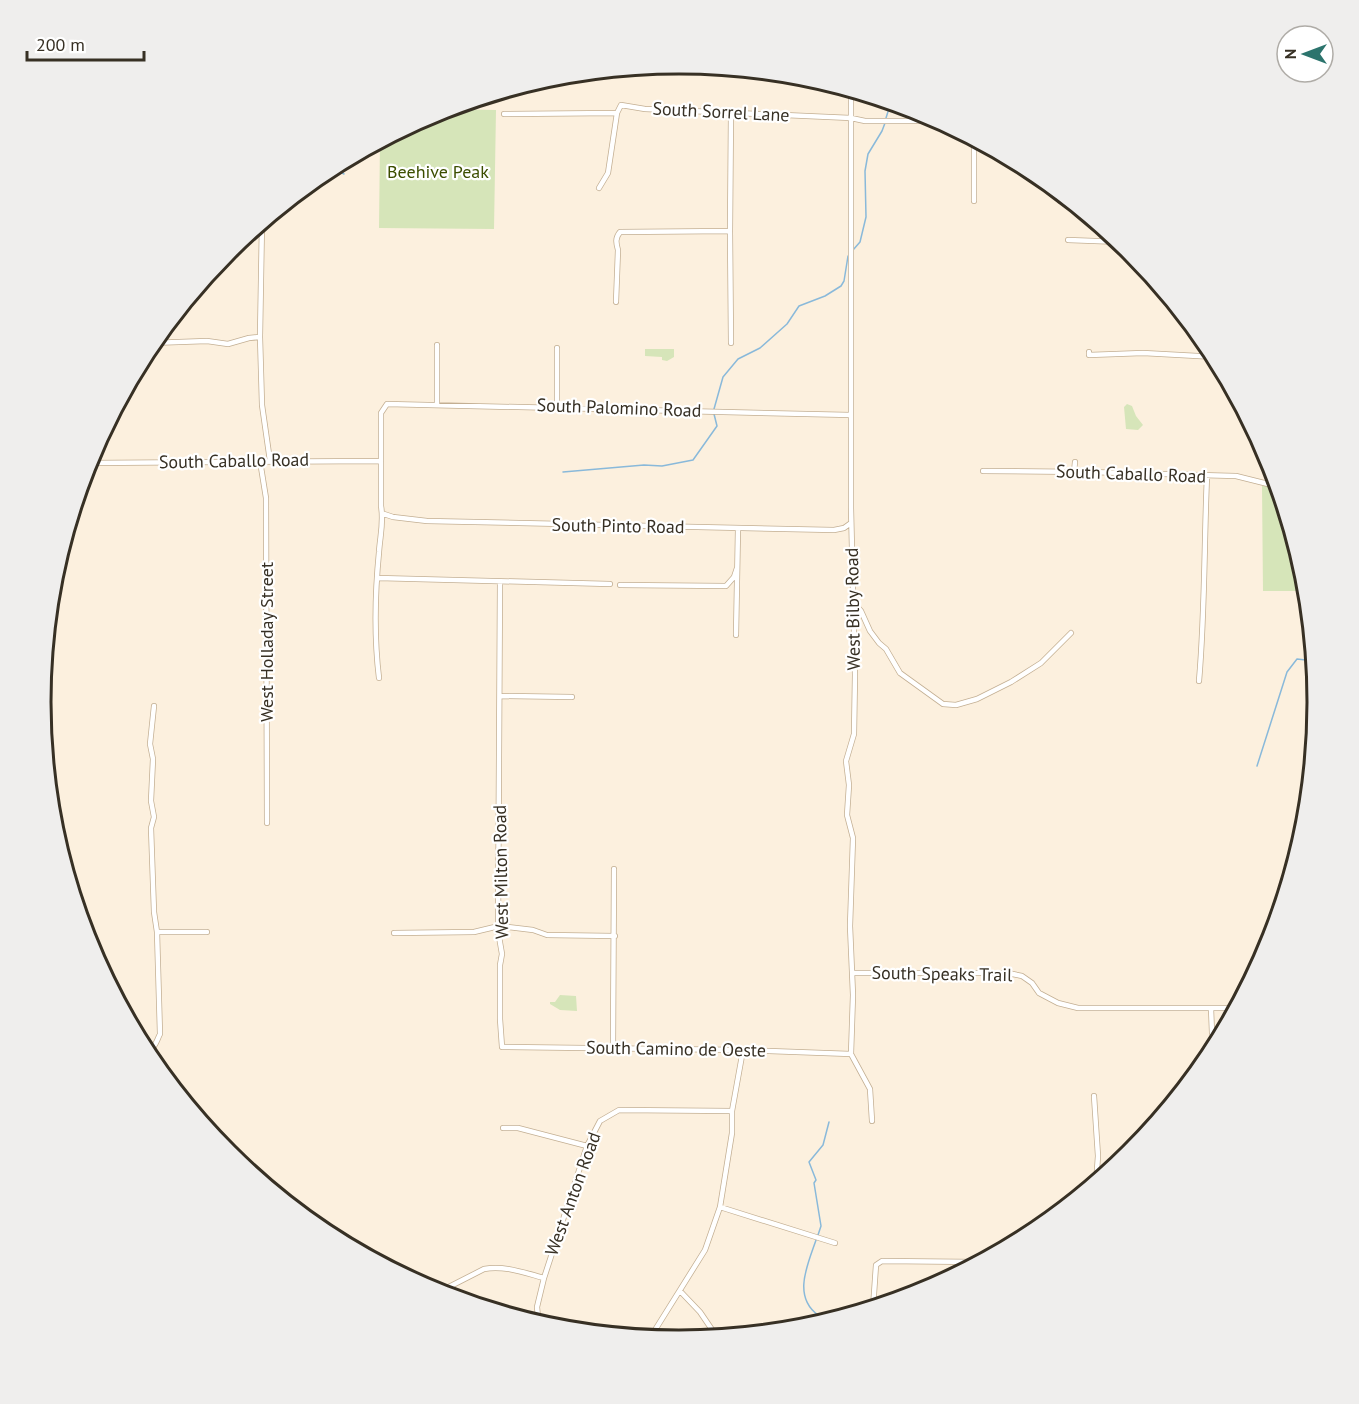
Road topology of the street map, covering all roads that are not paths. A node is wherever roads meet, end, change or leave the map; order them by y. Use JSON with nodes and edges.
{"nodes":[{"id":1,"x":851,"y":98,"type":"edge"},
{"id":2,"x":731,"y":112,"type":"junction"},
{"id":3,"x":616,"y":113,"type":"junction"},
{"id":4,"x":504,"y":114,"type":"dead end"},
{"id":5,"x":851,"y":118,"type":"junction"},
{"id":6,"x":920,"y":121,"type":"edge"},
{"id":7,"x":974,"y":147,"type":"edge"},
{"id":8,"x":599,"y":188,"type":"dead end"},
{"id":9,"x":974,"y":201,"type":"dead end"},
{"id":10,"x":729,"y":231,"type":"junction"},
{"id":11,"x":262,"y":232,"type":"edge"},
{"id":12,"x":1068,"y":240,"type":"dead end"},
{"id":13,"x":1107,"y":241,"type":"edge"},
{"id":14,"x":616,"y":302,"type":"dead end"},
{"id":15,"x":260,"y":337,"type":"junction"},
{"id":16,"x":164,"y":343,"type":"edge"},
{"id":17,"x":731,"y":343,"type":"dead end"},
{"id":18,"x":437,"y":345,"type":"dead end"},
{"id":19,"x":557,"y":348,"type":"dead end"},
{"id":20,"x":1089,"y":353,"type":"dead end"},
{"id":21,"x":1203,"y":355,"type":"edge"},
{"id":22,"x":437,"y":404,"type":"junction"},
{"id":23,"x":557,"y":406,"type":"junction"},
{"id":24,"x":850,"y":415,"type":"junction"},
{"id":25,"x":260,"y":461,"type":"junction"},
{"id":26,"x":270,"y":461,"type":"junction"},
{"id":27,"x":381,"y":461,"type":"junction"},
{"id":28,"x":1075,"y":462,"type":"dead end"},
{"id":29,"x":98,"y":464,"type":"edge"},
{"id":30,"x":983,"y":471,"type":"dead end"},
{"id":31,"x":1074,"y":472,"type":"junction"},
{"id":32,"x":1207,"y":476,"type":"junction"},
{"id":33,"x":1268,"y":483,"type":"edge"},
{"id":34,"x":384,"y":514,"type":"junction"},
{"id":35,"x":851,"y":523,"type":"junction"},
{"id":36,"x":738,"y":529,"type":"junction"},
{"id":37,"x":737,"y":568,"type":"junction"},
{"id":38,"x":378,"y":578,"type":"junction"},
{"id":39,"x":500,"y":582,"type":"junction"},
{"id":40,"x":610,"y":584,"type":"dead end"},
{"id":41,"x":620,"y":585,"type":"dead end"},
{"id":42,"x":852,"y":600,"type":"junction"},
{"id":43,"x":1071,"y":633,"type":"dead end"},
{"id":44,"x":736,"y":635,"type":"dead end"},
{"id":45,"x":379,"y":678,"type":"dead end"},
{"id":46,"x":1199,"y":681,"type":"dead end"},
{"id":47,"x":500,"y":696,"type":"junction"},
{"id":48,"x":572,"y":697,"type":"dead end"},
{"id":49,"x":154,"y":706,"type":"dead end"},
{"id":50,"x":267,"y":823,"type":"dead end"},
{"id":51,"x":614,"y":870,"type":"dead end"},
{"id":52,"x":499,"y":926,"type":"junction"},
{"id":53,"x":157,"y":932,"type":"junction"},
{"id":54,"x":207,"y":932,"type":"dead end"},
{"id":55,"x":394,"y":933,"type":"dead end"},
{"id":56,"x":615,"y":936,"type":"junction"},
{"id":57,"x":852,"y":973,"type":"junction"},
{"id":58,"x":1210,"y":1008,"type":"junction"},
{"id":59,"x":1228,"y":1008,"type":"edge"},
{"id":60,"x":1212,"y":1034,"type":"edge"},
{"id":61,"x":155,"y":1047,"type":"edge"},
{"id":62,"x":502,"y":1047,"type":"joint"},
{"id":63,"x":613,"y":1048,"type":"junction"},
{"id":64,"x":743,"y":1050,"type":"junction"},
{"id":65,"x":851,"y":1054,"type":"junction"},
{"id":66,"x":1094,"y":1096,"type":"dead end"},
{"id":67,"x":732,"y":1111,"type":"junction"},
{"id":68,"x":872,"y":1121,"type":"dead end"},
{"id":69,"x":503,"y":1128,"type":"dead end"},
{"id":70,"x":587,"y":1146,"type":"junction"},
{"id":71,"x":1097,"y":1172,"type":"edge"},
{"id":72,"x":720,"y":1207,"type":"junction"},
{"id":73,"x":835,"y":1243,"type":"dead end"},
{"id":74,"x":965,"y":1262,"type":"edge"},
{"id":75,"x":544,"y":1278,"type":"junction"},
{"id":76,"x":449,"y":1287,"type":"edge"},
{"id":77,"x":680,"y":1291,"type":"junction"},
{"id":78,"x":874,"y":1300,"type":"edge"},
{"id":79,"x":538,"y":1314,"type":"edge"},
{"id":80,"x":655,"y":1329,"type":"edge"},
{"id":81,"x":712,"y":1329,"type":"edge"}],
"edges":[{"from":1,"to":5,"type":"street","name":"West Bilby Road"},
{"from":2,"to":3,"type":"street","name":"South Sorrel Lane"},
{"from":2,"to":5,"type":"street","name":"South Sorrel Lane"},
{"from":2,"to":10,"type":"street"},
{"from":3,"to":4,"type":"street","name":"South Sorrel Lane"},
{"from":3,"to":8,"type":"street"},
{"from":5,"to":6,"type":"street","name":"South Sorrel Lane"},
{"from":5,"to":24,"type":"street","name":"West Bilby Road"},
{"from":7,"to":9,"type":"street"},
{"from":10,"to":14,"type":"street"},
{"from":10,"to":17,"type":"street"},
{"from":11,"to":15,"type":"street"},
{"from":12,"to":13,"type":"street"},
{"from":15,"to":16,"type":"street"},
{"from":15,"to":26,"type":"street"},
{"from":18,"to":22,"type":"street"},
{"from":19,"to":23,"type":"street"},
{"from":20,"to":21,"type":"street"},
{"from":22,"to":23,"type":"street","name":"South Palomino Road"},
{"from":22,"to":27,"type":"street","name":"South Palomino Road"},
{"from":23,"to":24,"type":"street","name":"South Palomino Road"},
{"from":24,"to":35,"type":"street","name":"West Bilby Road"},
{"from":25,"to":26,"type":"street","name":"South Caballo Road"},
{"from":25,"to":29,"type":"street","name":"South Caballo Road"},
{"from":25,"to":50,"type":"street","name":"West Holladay Street"},
{"from":26,"to":27,"type":"street","name":"South Caballo Road"},
{"from":27,"to":34,"type":"street"},
{"from":28,"to":31,"type":"street"},
{"from":30,"to":31,"type":"street","name":"South Caballo Road"},
{"from":31,"to":32,"type":"street","name":"South Caballo Road"},
{"from":32,"to":33,"type":"street","name":"South Caballo Road"},
{"from":32,"to":46,"type":"street"},
{"from":34,"to":36,"type":"street","name":"South Pinto Road"},
{"from":34,"to":38,"type":"street"},
{"from":35,"to":36,"type":"street","name":"South Pinto Road"},
{"from":35,"to":42,"type":"street","name":"West Bilby Road"},
{"from":36,"to":37,"type":"street"},
{"from":37,"to":41,"type":"street"},
{"from":37,"to":44,"type":"street"},
{"from":38,"to":39,"type":"street"},
{"from":38,"to":45,"type":"street"},
{"from":39,"to":40,"type":"street"},
{"from":39,"to":47,"type":"street","name":"West Milton Road"},
{"from":42,"to":43,"type":"street"},
{"from":42,"to":57,"type":"street","name":"West Bilby Road"},
{"from":47,"to":48,"type":"street"},
{"from":47,"to":52,"type":"street","name":"West Milton Road"},
{"from":49,"to":53,"type":"street"},
{"from":51,"to":56,"type":"street"},
{"from":52,"to":55,"type":"street"},
{"from":52,"to":56,"type":"street"},
{"from":52,"to":62,"type":"street","name":"West Milton Road"},
{"from":53,"to":54,"type":"street"},
{"from":53,"to":61,"type":"street"},
{"from":56,"to":63,"type":"street"},
{"from":57,"to":58,"type":"street","name":"South Speaks Trail"},
{"from":57,"to":65,"type":"street","name":"West Bilby Road"},
{"from":58,"to":59,"type":"street","name":"South Speaks Trail"},
{"from":58,"to":60,"type":"street"},
{"from":62,"to":63,"type":"street","name":"South Camino de Oeste"},
{"from":63,"to":64,"type":"street","name":"South Camino de Oeste"},
{"from":64,"to":65,"type":"street","name":"South Camino de Oeste"},
{"from":64,"to":67,"type":"street"},
{"from":65,"to":68,"type":"street","name":"West Bilby Road"},
{"from":66,"to":71,"type":"street"},
{"from":67,"to":70,"type":"street","name":"West Anton Road"},
{"from":67,"to":72,"type":"street"},
{"from":69,"to":70,"type":"street"},
{"from":70,"to":75,"type":"street","name":"West Anton Road"},
{"from":72,"to":73,"type":"street"},
{"from":72,"to":77,"type":"street"},
{"from":74,"to":78,"type":"street"},
{"from":75,"to":76,"type":"street"},
{"from":75,"to":79,"type":"street","name":"West Anton Road"},
{"from":77,"to":80,"type":"street"},
{"from":77,"to":81,"type":"street"}]}
